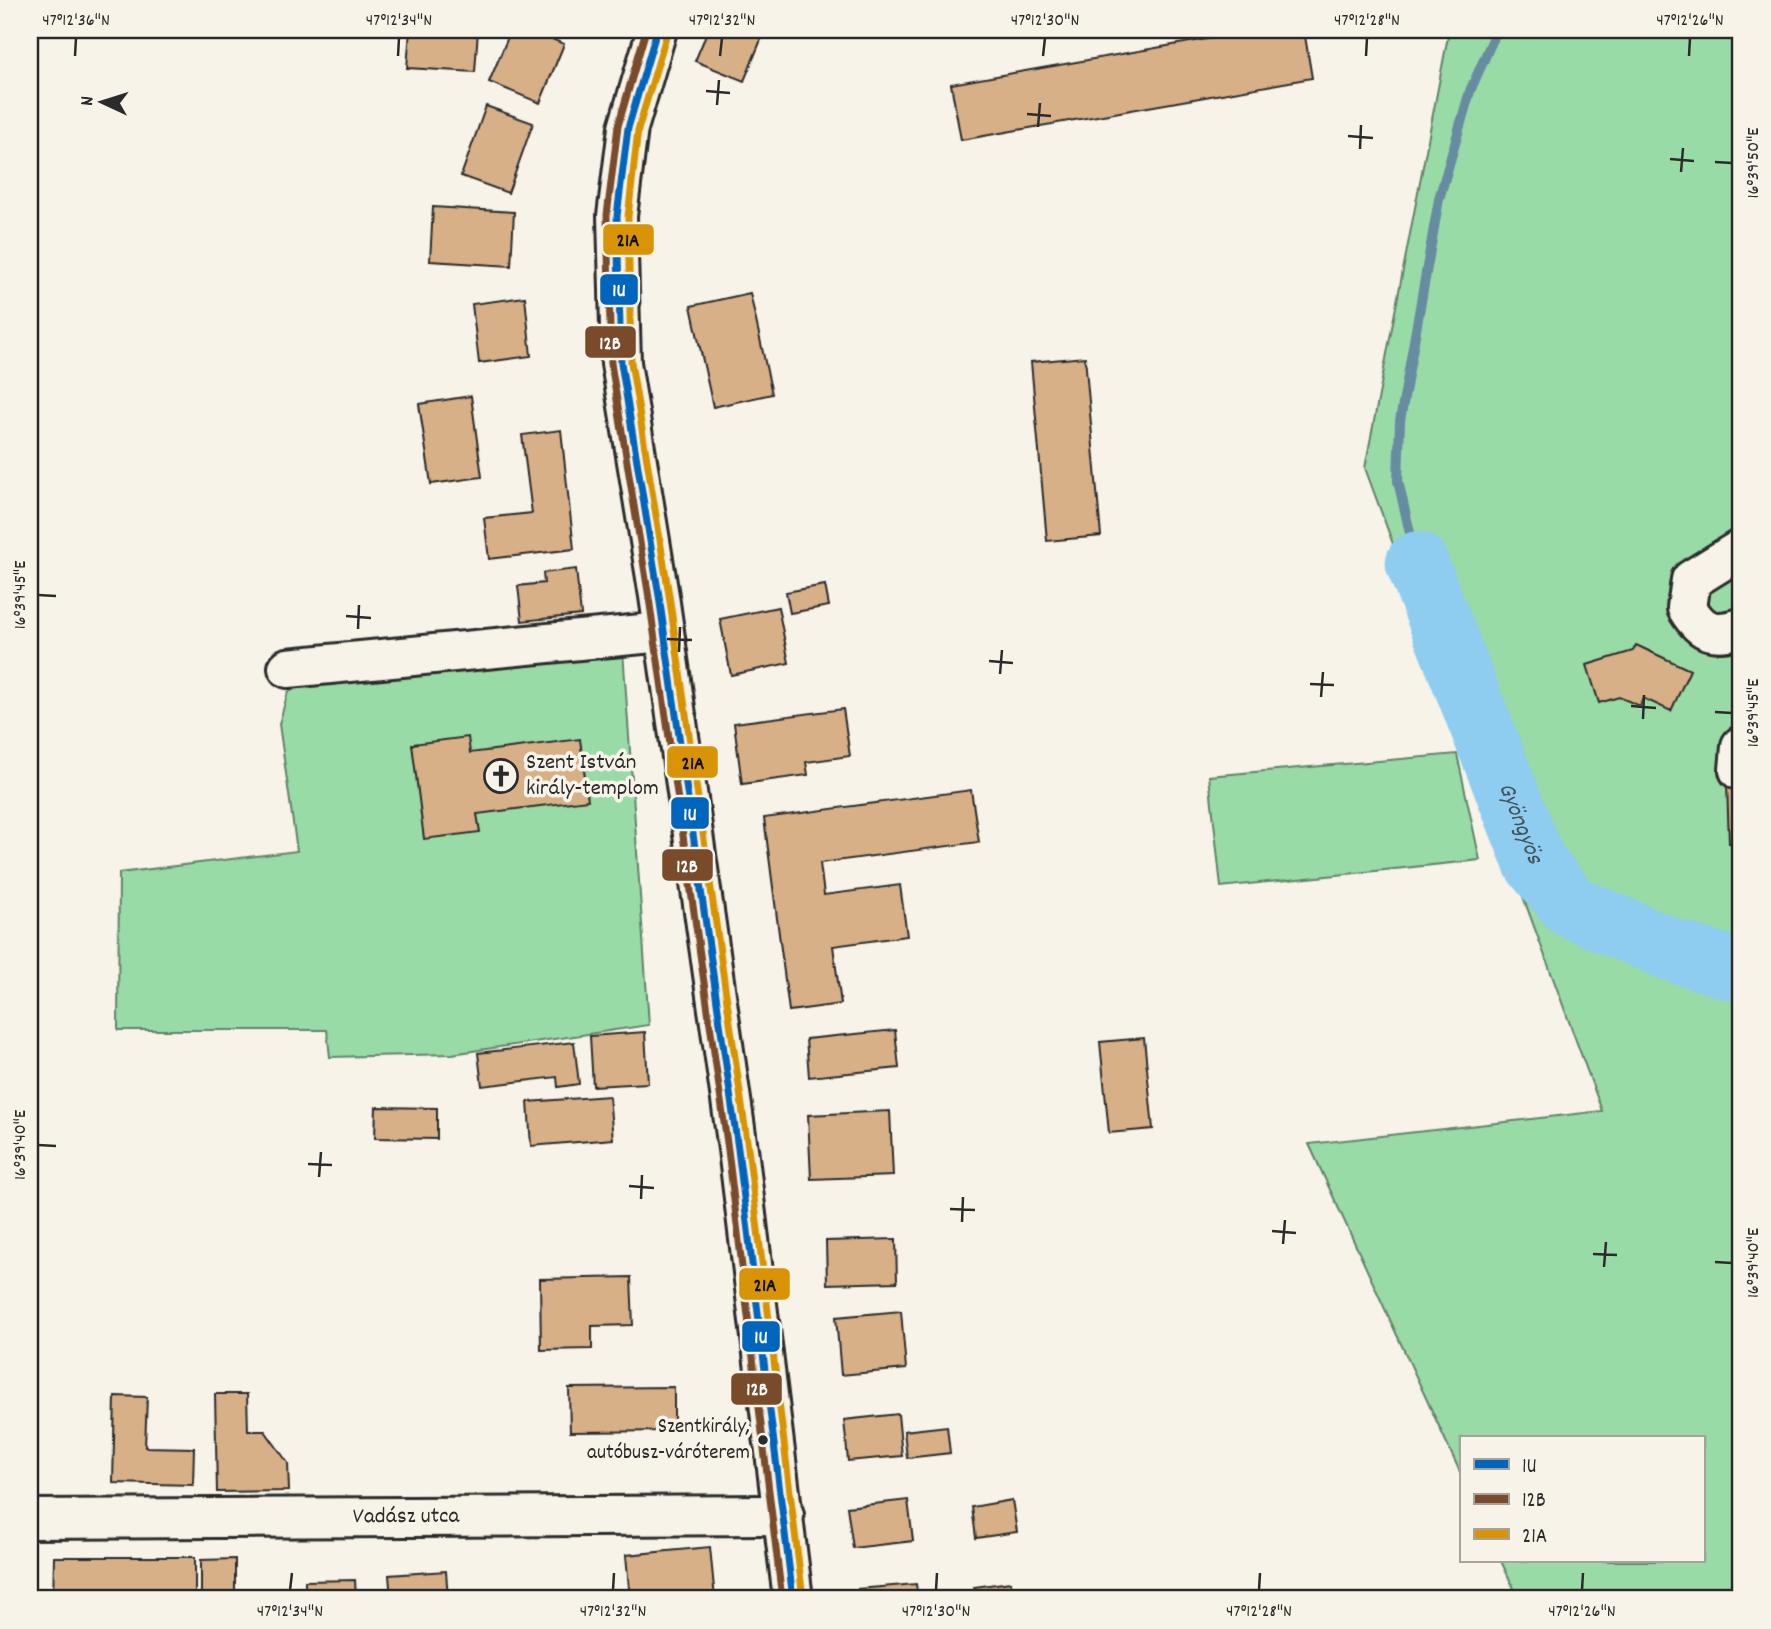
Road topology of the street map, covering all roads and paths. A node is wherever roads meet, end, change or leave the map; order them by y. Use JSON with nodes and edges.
{"nodes":[{"id":1,"x":657,"y":30,"type":"edge"},
{"id":2,"x":1741,"y":549,"type":"edge"},
{"id":3,"x":1741,"y":628,"type":"edge"},
{"id":4,"x":663,"y":632,"type":"junction"},
{"id":5,"x":288,"y":668,"type":"dead end"},
{"id":6,"x":784,"y":1515,"type":"junction"},
{"id":7,"x":30,"y":1519,"type":"edge"},
{"id":8,"x":793,"y":1599,"type":"edge"}],
"edges":[{"from":1,"to":4,"type":"street"},
{"from":2,"to":3,"type":"street"},
{"from":4,"to":5,"type":"street"},
{"from":4,"to":6,"type":"street"},
{"from":6,"to":7,"type":"street","name":"Vadász utca"},
{"from":6,"to":8,"type":"street"}]}
